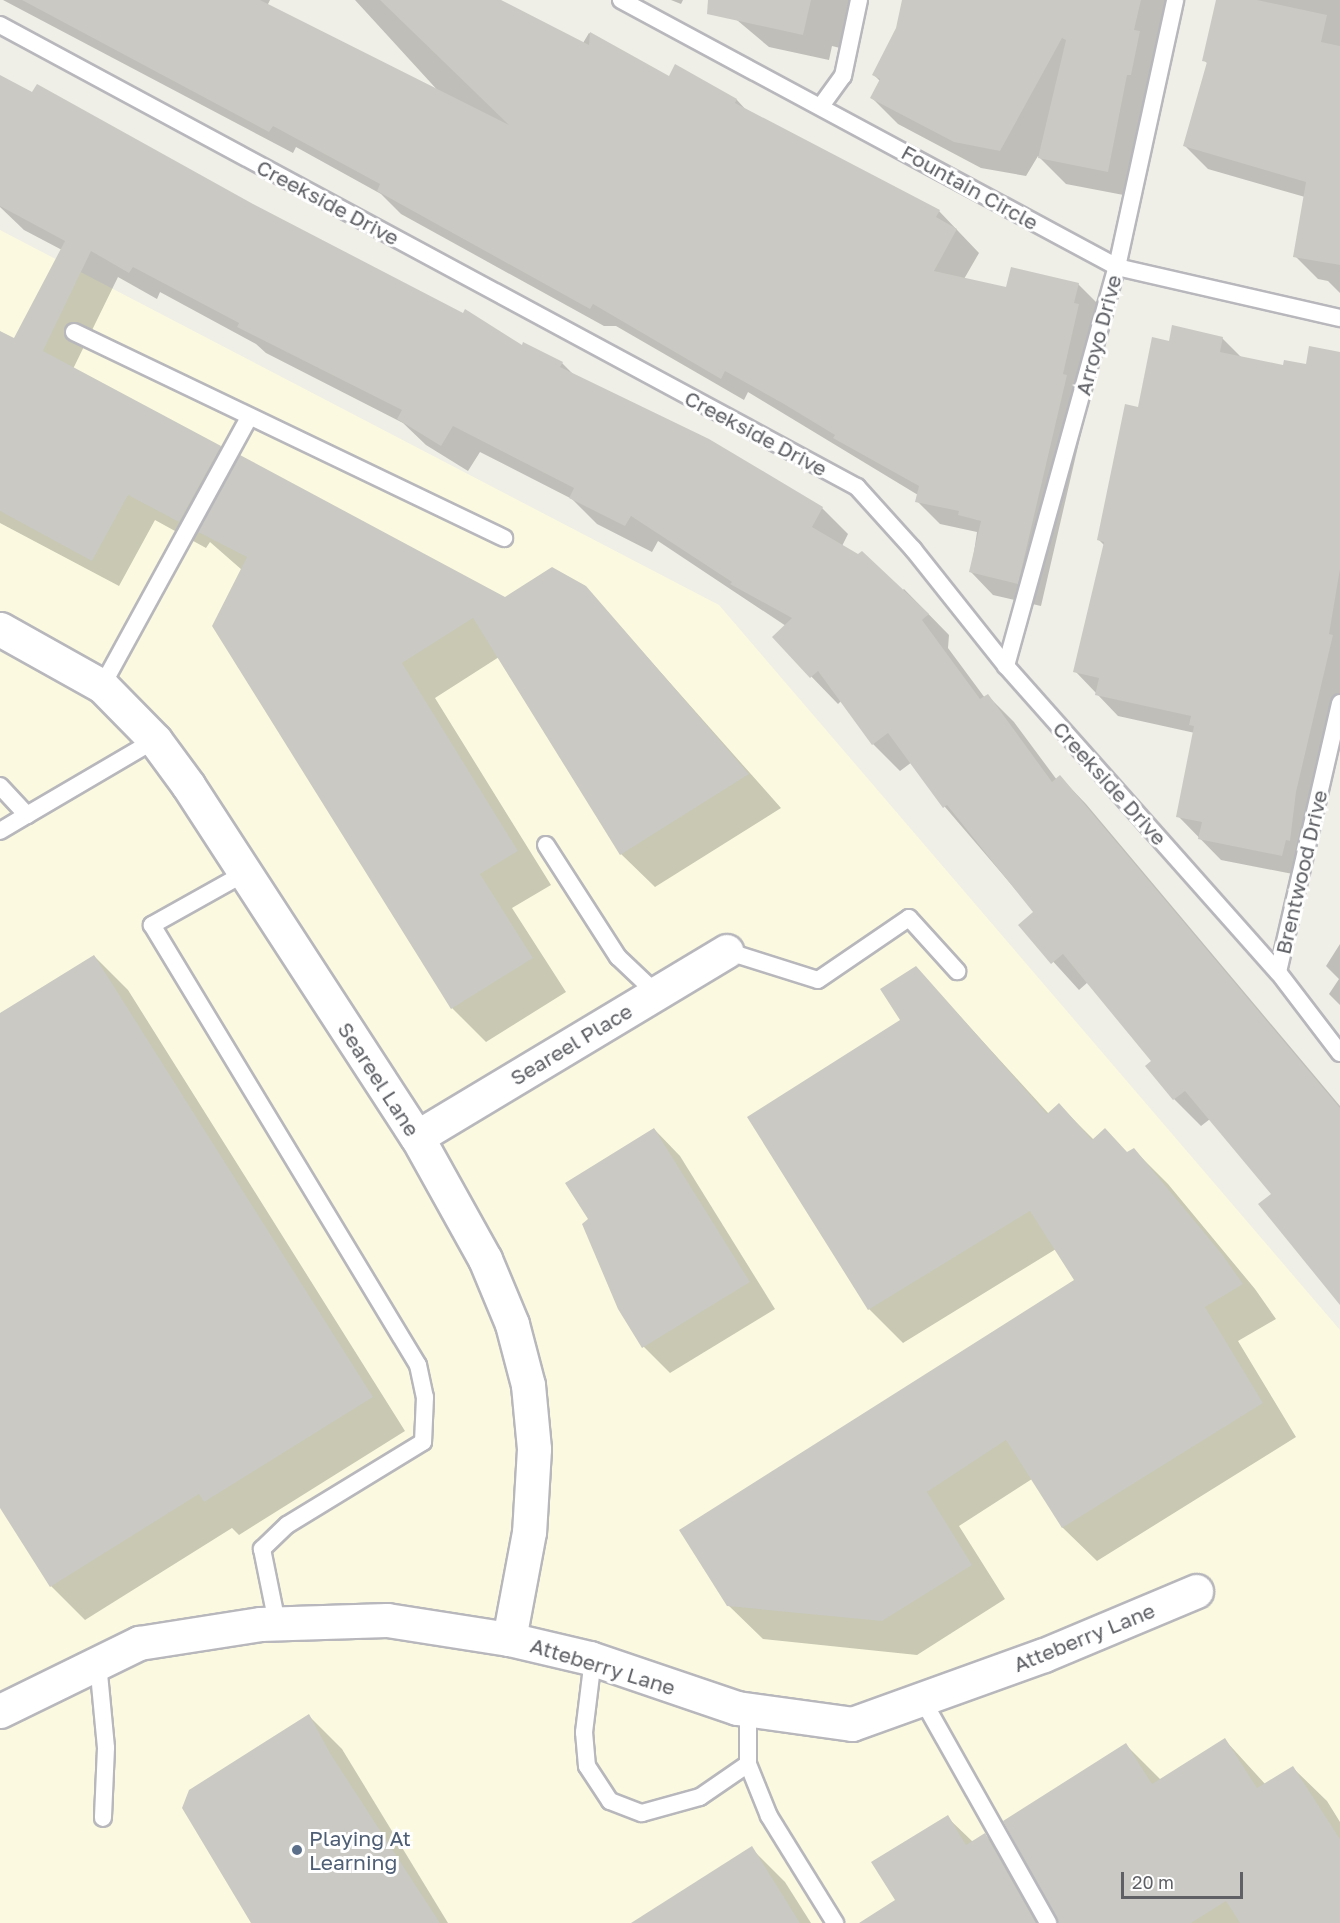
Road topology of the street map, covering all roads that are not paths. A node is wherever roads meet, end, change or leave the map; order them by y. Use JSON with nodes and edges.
{"nodes":[{"id":1,"x":621,"y":0,"type":"edge"},
{"id":2,"x":859,"y":0,"type":"edge"},
{"id":3,"x":1174,"y":0,"type":"edge"},
{"id":4,"x":0,"y":25,"type":"edge"},
{"id":5,"x":821,"y":106,"type":"junction"},
{"id":6,"x":1117,"y":267,"type":"junction"},
{"id":7,"x":1340,"y":318,"type":"edge"},
{"id":8,"x":74,"y":332,"type":"dead end"},
{"id":9,"x":248,"y":419,"type":"junction"},
{"id":10,"x":504,"y":538,"type":"dead end"},
{"id":11,"x":0,"y":629,"type":"edge"},
{"id":12,"x":1006,"y":666,"type":"junction"},
{"id":13,"x":102,"y":686,"type":"junction"},
{"id":14,"x":1340,"y":703,"type":"edge"},
{"id":15,"x":155,"y":740,"type":"junction"},
{"id":16,"x":0,"y":786,"type":"edge"},
{"id":17,"x":27,"y":815,"type":"junction"},
{"id":18,"x":0,"y":831,"type":"edge"},
{"id":19,"x":546,"y":845,"type":"dead end"},
{"id":20,"x":245,"y":873,"type":"junction"},
{"id":21,"x":726,"y":951,"type":"joint"},
{"id":22,"x":957,"y":971,"type":"dead end"},
{"id":23,"x":1278,"y":972,"type":"junction"},
{"id":24,"x":656,"y":993,"type":"junction"},
{"id":25,"x":1340,"y":1053,"type":"edge"},
{"id":26,"x":417,"y":1137,"type":"junction"},
{"id":27,"x":1196,"y":1591,"type":"dead end"},
{"id":28,"x":277,"y":1623,"type":"junction"},
{"id":29,"x":509,"y":1639,"type":"junction"},
{"id":30,"x":593,"y":1659,"type":"junction"},
{"id":31,"x":98,"y":1663,"type":"junction"},
{"id":32,"x":921,"y":1699,"type":"junction"},
{"id":33,"x":748,"y":1710,"type":"junction"},
{"id":34,"x":0,"y":1711,"type":"edge"},
{"id":35,"x":748,"y":1764,"type":"junction"},
{"id":36,"x":103,"y":1818,"type":"dead end"},
{"id":37,"x":835,"y":1923,"type":"edge"},
{"id":38,"x":1048,"y":1923,"type":"edge"}],
"edges":[{"from":1,"to":5,"type":"lane","name":"Fountain Circle"},
{"from":2,"to":5,"type":"lane"},
{"from":3,"to":6,"type":"lane","name":"Arroyo Drive"},
{"from":4,"to":12,"type":"lane","name":"Creekside Drive"},
{"from":5,"to":6,"type":"lane","name":"Fountain Circle"},
{"from":6,"to":7,"type":"lane","name":"Fountain Circle"},
{"from":6,"to":12,"type":"lane","name":"Arroyo Drive"},
{"from":8,"to":9,"type":"lane"},
{"from":9,"to":10,"type":"lane"},
{"from":9,"to":13,"type":"lane"},
{"from":11,"to":13,"type":"street","name":"Seareel Lane"},
{"from":12,"to":23,"type":"lane","name":"Creekside Drive"},
{"from":13,"to":15,"type":"street","name":"Seareel Lane"},
{"from":14,"to":23,"type":"lane","name":"Brentwood Drive"},
{"from":15,"to":17,"type":"lane"},
{"from":15,"to":20,"type":"street","name":"Seareel Lane"},
{"from":16,"to":17,"type":"lane"},
{"from":17,"to":18,"type":"lane"},
{"from":19,"to":24,"type":"lane"},
{"from":20,"to":26,"type":"street","name":"Seareel Lane"},
{"from":20,"to":28,"type":"lane"},
{"from":21,"to":22,"type":"lane"},
{"from":21,"to":24,"type":"street","name":"Seareel Place"},
{"from":23,"to":25,"type":"lane","name":"Creekside Drive"},
{"from":24,"to":26,"type":"street","name":"Seareel Place"},
{"from":26,"to":29,"type":"street","name":"Seareel Lane"},
{"from":27,"to":32,"type":"street","name":"Atteberry Lane"},
{"from":28,"to":29,"type":"street","name":"Atteberry Lane"},
{"from":28,"to":31,"type":"street","name":"Atteberry Lane"},
{"from":29,"to":30,"type":"street","name":"Atteberry Lane"},
{"from":30,"to":33,"type":"street","name":"Atteberry Lane"},
{"from":30,"to":35,"type":"lane"},
{"from":31,"to":34,"type":"street","name":"Atteberry Lane"},
{"from":31,"to":36,"type":"lane"},
{"from":32,"to":33,"type":"street","name":"Atteberry Lane"},
{"from":32,"to":38,"type":"lane"},
{"from":33,"to":35,"type":"lane"},
{"from":35,"to":37,"type":"lane"}]}
